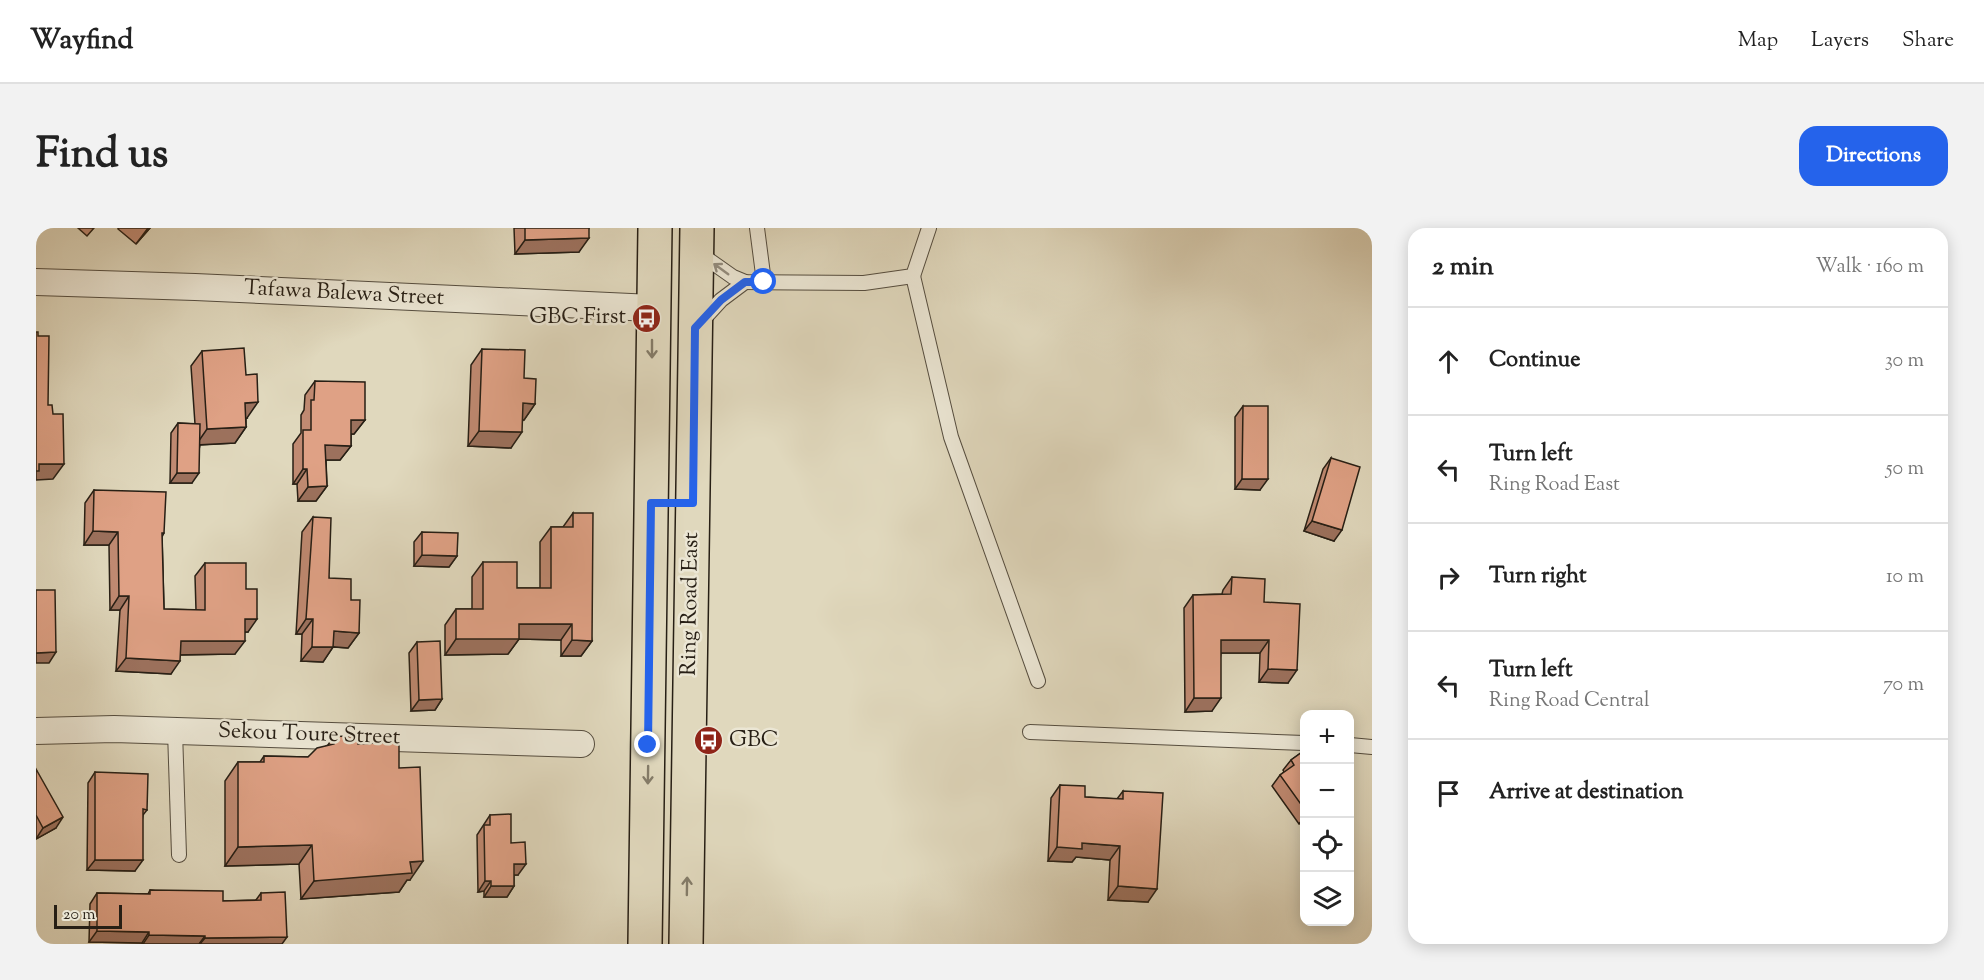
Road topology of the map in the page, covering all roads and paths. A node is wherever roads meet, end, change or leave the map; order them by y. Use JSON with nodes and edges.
{"nodes":[{"id":1,"x":654,"y":228,"type":"edge"},
{"id":2,"x":757,"y":228,"type":"edge"},
{"id":3,"x":929,"y":228,"type":"edge"},
{"id":4,"x":698,"y":240,"type":"edge"},
{"id":5,"x":913,"y":276,"type":"junction"},
{"id":6,"x":36,"y":282,"type":"edge"},
{"id":7,"x":745,"y":282,"type":"junction"},
{"id":8,"x":764,"y":282,"type":"junction"},
{"id":9,"x":652,"y":308,"type":"junction"},
{"id":10,"x":695,"y":328,"type":"junction"},
{"id":11,"x":651,"y":503,"type":"junction"},
{"id":12,"x":693,"y":503,"type":"junction"},
{"id":13,"x":1038,"y":681,"type":"dead end"},
{"id":14,"x":36,"y":731,"type":"edge"},
{"id":15,"x":175,"y":731,"type":"junction"},
{"id":16,"x":1030,"y":732,"type":"dead end"},
{"id":17,"x":1300,"y":743,"type":"edge"},
{"id":18,"x":581,"y":744,"type":"dead end"},
{"id":19,"x":1354,"y":745,"type":"edge"},
{"id":20,"x":1372,"y":747,"type":"edge"},
{"id":21,"x":179,"y":855,"type":"dead end"},
{"id":22,"x":645,"y":944,"type":"edge"},
{"id":23,"x":686,"y":944,"type":"edge"}],
"edges":[{"from":1,"to":9,"type":"main road"},
{"from":2,"to":8,"type":"lane"},
{"from":3,"to":5,"type":"lane"},
{"from":7,"to":4,"type":"lane","one_way":true},
{"from":4,"to":10,"type":"main road","name":"Ring Road East"},
{"from":5,"to":8,"type":"lane"},
{"from":5,"to":13,"type":"lane"},
{"from":6,"to":9,"type":"street","name":"Tafawa Balewa Street"},
{"from":7,"to":8,"type":"lane"},
{"from":7,"to":10,"type":"lane"},
{"from":9,"to":11,"type":"main road","one_way":true},
{"from":10,"to":12,"type":"main road","name":"Ring Road East"},
{"from":11,"to":12,"type":"main road"},
{"from":11,"to":22,"type":"main road","one_way":true},
{"from":23,"to":12,"type":"main road","name":"Ring Road East","one_way":true},
{"from":14,"to":15,"type":"street","name":"Sekou Toure Street"},
{"from":15,"to":18,"type":"street","name":"Sekou Toure Street"},
{"from":15,"to":21,"type":"lane"},
{"from":16,"to":17,"type":"lane"},
{"from":19,"to":20,"type":"lane"}]}
